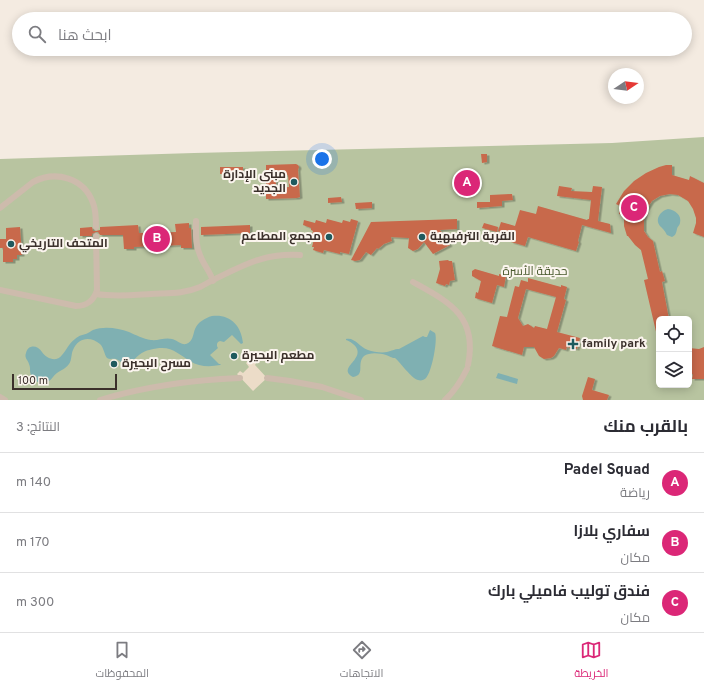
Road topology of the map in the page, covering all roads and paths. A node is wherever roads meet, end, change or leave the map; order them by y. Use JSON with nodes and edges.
{"nodes":[{"id":1,"x":0,"y":208,"type":"edge"},
{"id":2,"x":196,"y":221,"type":"dead end"},
{"id":3,"x":96,"y":227,"type":"dead end"},
{"id":4,"x":96,"y":236,"type":"dead end"},
{"id":5,"x":300,"y":255,"type":"dead end"},
{"id":6,"x":213,"y":281,"type":"junction"},
{"id":7,"x":413,"y":282,"type":"dead end"},
{"id":8,"x":0,"y":290,"type":"edge"},
{"id":9,"x":96,"y":294,"type":"junction"},
{"id":10,"x":240,"y":378,"type":"dead end"},
{"id":11,"x":267,"y":378,"type":"dead end"},
{"id":12,"x":0,"y":397,"type":"edge"},
{"id":13,"x":5,"y":400,"type":"edge"},
{"id":14,"x":100,"y":400,"type":"edge"},
{"id":15,"x":361,"y":400,"type":"edge"},
{"id":16,"x":444,"y":400,"type":"edge"}],
"edges":[{"from":1,"to":3,"type":"street"},
{"from":2,"to":6,"type":"street"},
{"from":4,"to":9,"type":"street"},
{"from":5,"to":6,"type":"street"},
{"from":6,"to":9,"type":"street"},
{"from":7,"to":16,"type":"street"},
{"from":8,"to":9,"type":"street"},
{"from":10,"to":14,"type":"street"},
{"from":11,"to":15,"type":"street"},
{"from":12,"to":13,"type":"street"}]}
